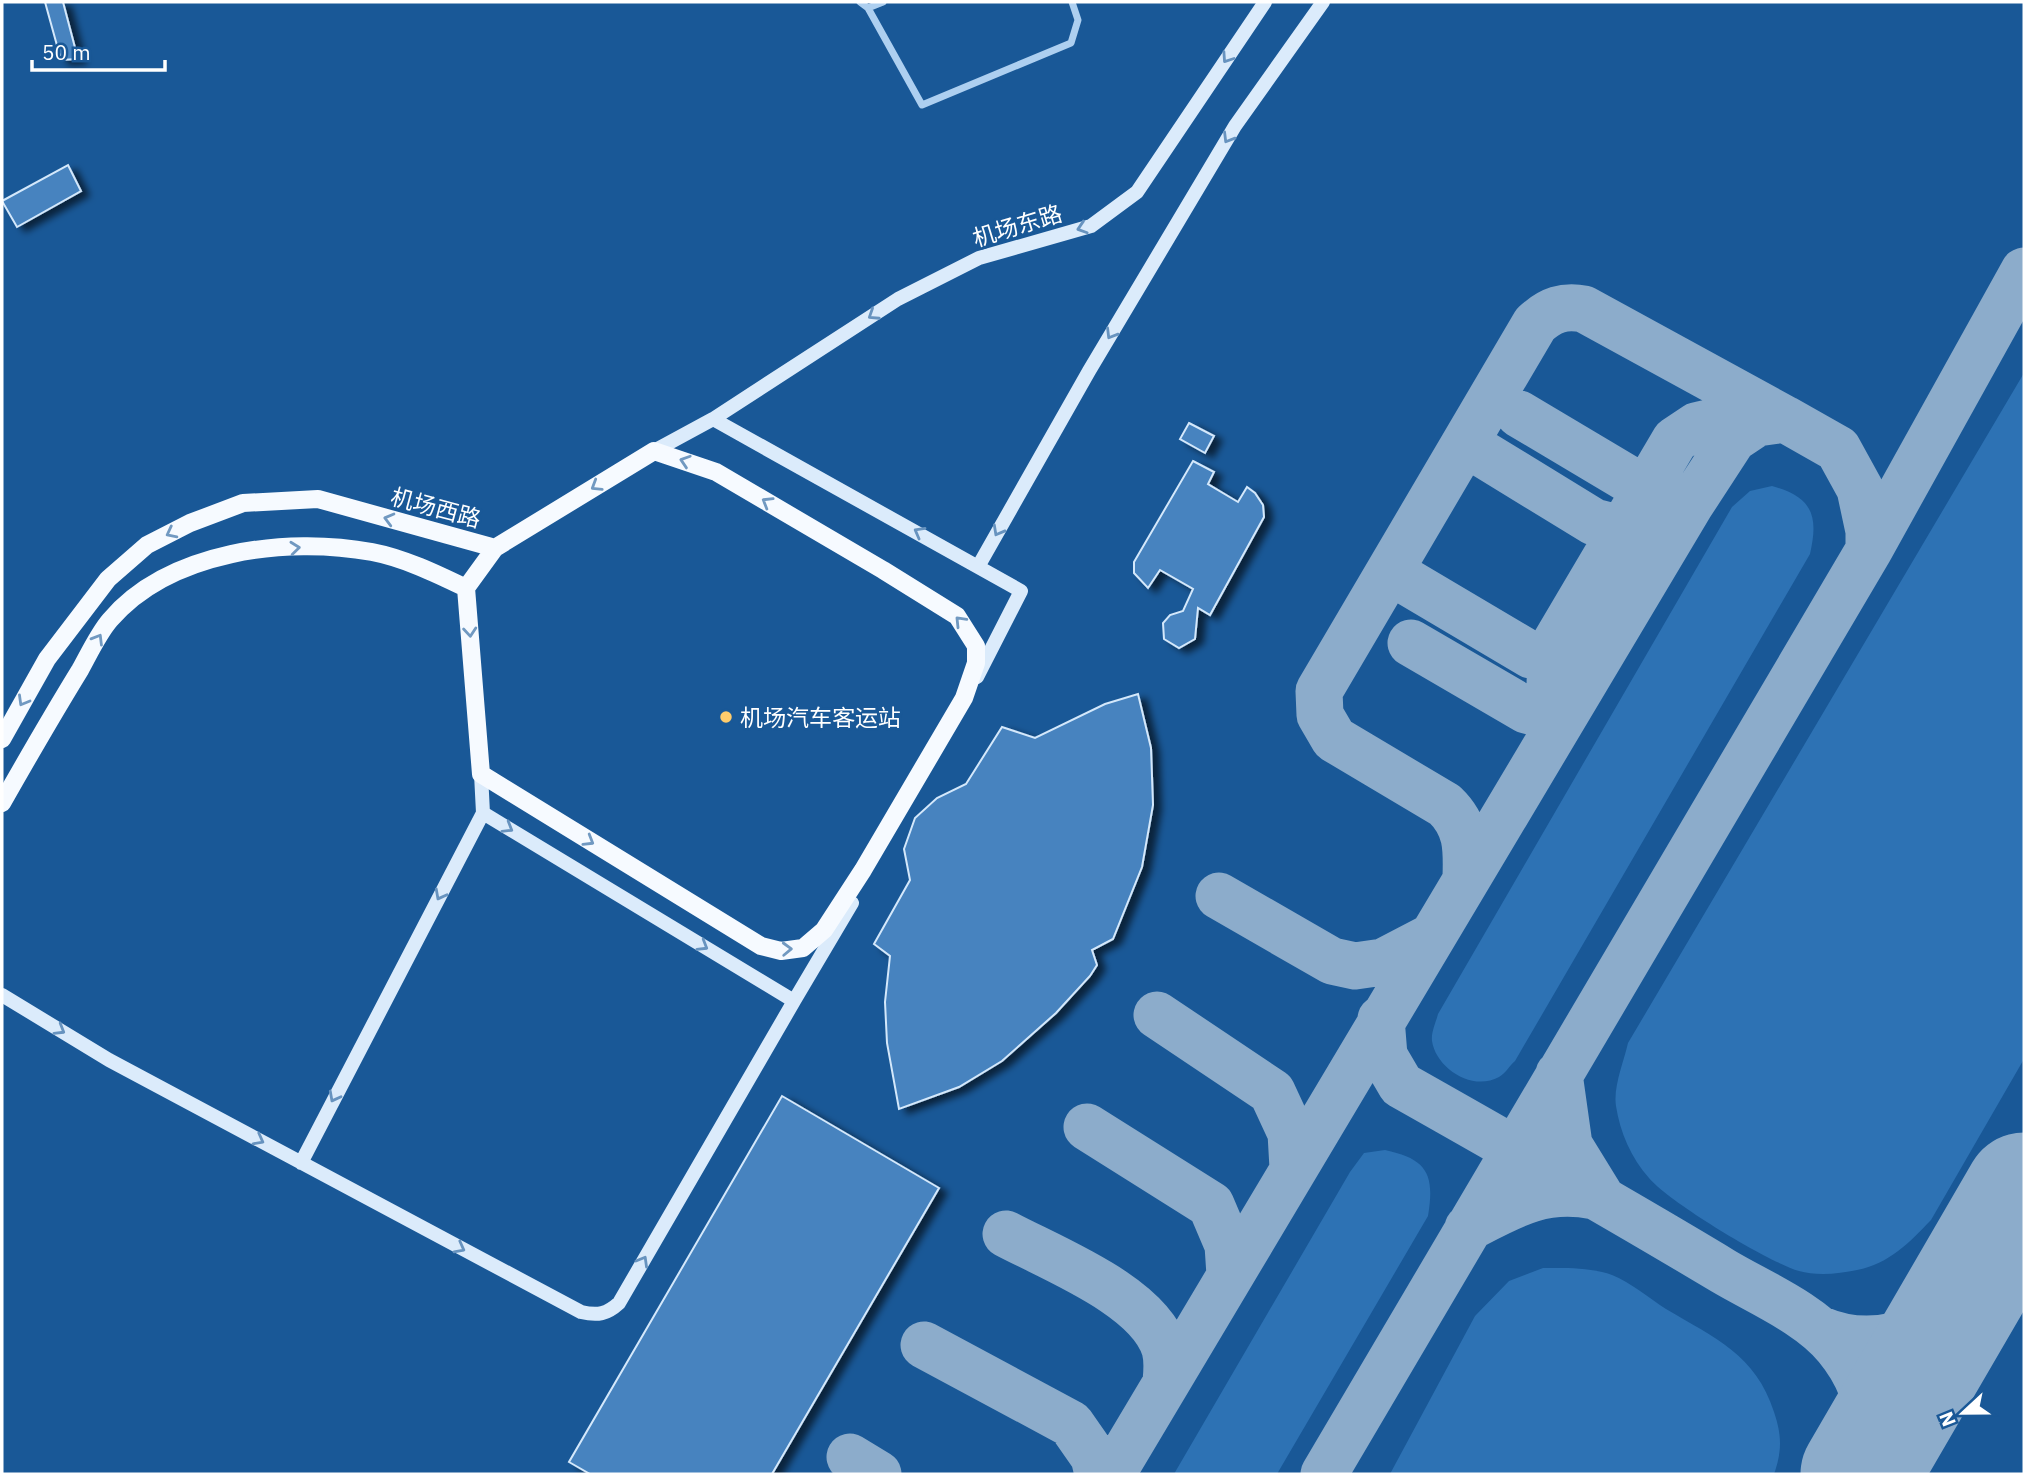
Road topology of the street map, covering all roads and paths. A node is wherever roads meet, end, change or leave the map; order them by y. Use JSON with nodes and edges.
{"nodes":[{"id":1,"x":860,"y":2,"type":"edge"},
{"id":2,"x":883,"y":2,"type":"edge"},
{"id":3,"x":1072,"y":2,"type":"edge"},
{"id":4,"x":1265,"y":2,"type":"edge"},
{"id":5,"x":1322,"y":2,"type":"edge"},
{"id":6,"x":868,"y":8,"type":"junction"},
{"id":7,"x":713,"y":419,"type":"junction"},
{"id":8,"x":654,"y":451,"type":"junction"},
{"id":9,"x":495,"y":548,"type":"junction"},
{"id":10,"x":979,"y":565,"type":"junction"},
{"id":11,"x":466,"y":588,"type":"junction"},
{"id":12,"x":2,"y":739,"type":"edge"},
{"id":13,"x":481,"y":774,"type":"junction"},
{"id":14,"x":2,"y":803,"type":"edge"},
{"id":15,"x":483,"y":813,"type":"junction"},
{"id":16,"x":2,"y":995,"type":"edge"},
{"id":17,"x":794,"y":1001,"type":"junction"},
{"id":18,"x":301,"y":1163,"type":"junction"}],
"edges":[{"from":1,"to":6,"type":"street"},
{"from":2,"to":6,"type":"street"},
{"from":3,"to":6,"type":"street"},
{"from":4,"to":7,"type":"main road","name":"机场东路","one_way":true},
{"from":5,"to":10,"type":"main road","one_way":true},
{"from":7,"to":8,"type":"main road","name":"机场西路"},
{"from":10,"to":7,"type":"main road","one_way":true},
{"from":8,"to":9,"type":"main road","name":"机场西路","one_way":true},
{"from":13,"to":8,"type":"main road","one_way":true},
{"from":9,"to":11,"type":"main road"},
{"from":9,"to":12,"type":"main road","name":"机场西路","one_way":true},
{"from":10,"to":17,"type":"main road"},
{"from":11,"to":13,"type":"main road","one_way":true},
{"from":14,"to":11,"type":"main road","one_way":true},
{"from":13,"to":15,"type":"main road"},
{"from":15,"to":17,"type":"main road","one_way":true},
{"from":15,"to":18,"type":"main road","one_way":true},
{"from":16,"to":18,"type":"main road","one_way":true},
{"from":18,"to":17,"type":"main road","one_way":true}]}
